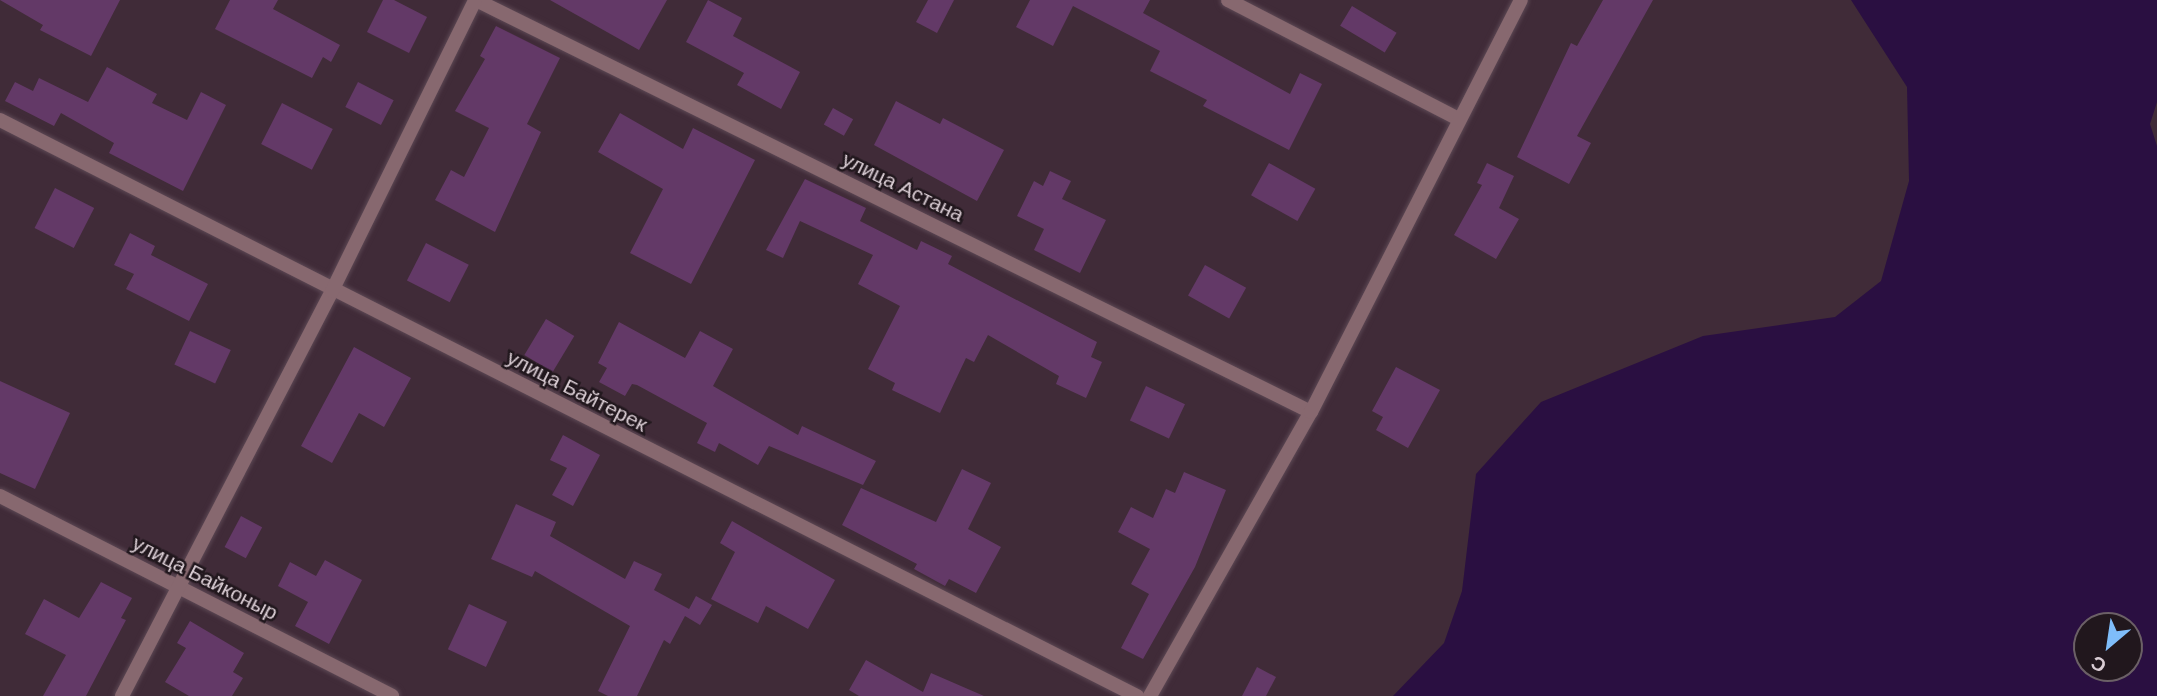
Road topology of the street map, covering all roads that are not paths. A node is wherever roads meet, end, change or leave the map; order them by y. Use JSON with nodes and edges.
{"nodes":[{"id":1,"x":476,"y":0,"type":"edge"},
{"id":2,"x":1228,"y":0,"type":"edge"},
{"id":3,"x":1521,"y":0,"type":"edge"},
{"id":4,"x":1459,"y":119,"type":"junction"},
{"id":5,"x":0,"y":120,"type":"edge"},
{"id":6,"x":332,"y":291,"type":"junction"},
{"id":7,"x":1311,"y":412,"type":"junction"},
{"id":8,"x":0,"y":496,"type":"edge"},
{"id":9,"x":180,"y":588,"type":"junction"},
{"id":10,"x":122,"y":696,"type":"edge"},
{"id":11,"x":392,"y":696,"type":"edge"},
{"id":12,"x":1137,"y":696,"type":"edge"},
{"id":13,"x":1150,"y":696,"type":"edge"}],
"edges":[{"from":1,"to":6,"type":"street"},
{"from":1,"to":7,"type":"street","name":"улица Астана"},
{"from":2,"to":4,"type":"street"},
{"from":3,"to":4,"type":"street"},
{"from":4,"to":7,"type":"street"},
{"from":5,"to":6,"type":"street","name":"улица Байтерек"},
{"from":6,"to":9,"type":"street"},
{"from":6,"to":12,"type":"street","name":"улица Байтерек"},
{"from":7,"to":13,"type":"street"},
{"from":8,"to":9,"type":"street","name":"улица Байконыр"},
{"from":9,"to":10,"type":"street"},
{"from":9,"to":11,"type":"street","name":"улица Байконыр"}]}
